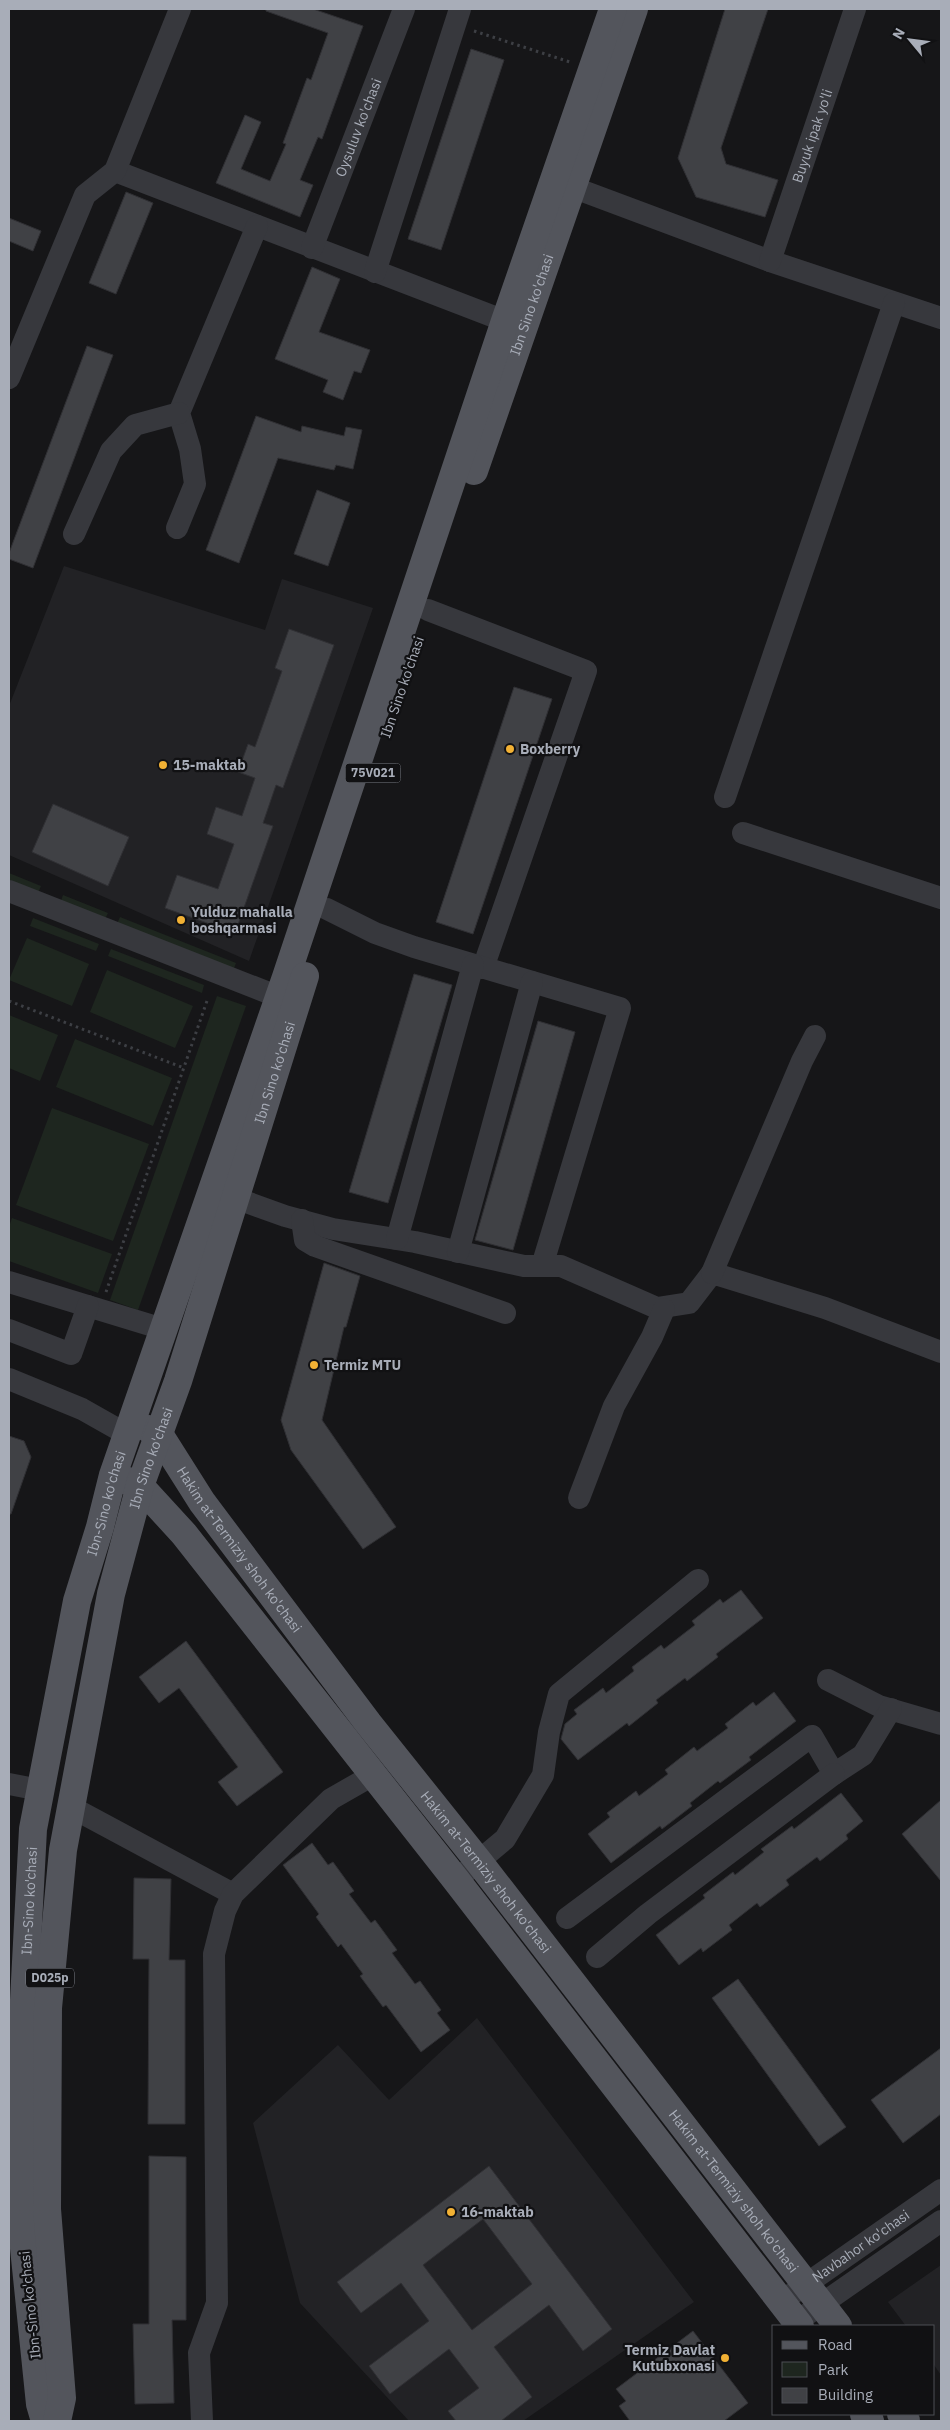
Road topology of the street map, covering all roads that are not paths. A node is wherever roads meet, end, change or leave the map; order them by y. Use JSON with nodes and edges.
{"nodes":[{"id":1,"x":180,"y":9,"type":"edge"},
{"id":2,"x":404,"y":9,"type":"edge"},
{"id":3,"x":613,"y":9,"type":"edge"},
{"id":4,"x":634,"y":9,"type":"edge"},
{"id":5,"x":855,"y":9,"type":"edge"},
{"id":6,"x":457,"y":17,"type":"edge"},
{"id":7,"x":115,"y":171,"type":"junction"},
{"id":8,"x":572,"y":187,"type":"junction"},
{"id":9,"x":257,"y":226,"type":"junction"},
{"id":10,"x":312,"y":248,"type":"junction"},
{"id":11,"x":770,"y":261,"type":"junction"},
{"id":12,"x":375,"y":272,"type":"junction"},
{"id":13,"x":894,"y":303,"type":"junction"},
{"id":14,"x":941,"y":318,"type":"edge"},
{"id":15,"x":505,"y":321,"type":"junction"},
{"id":16,"x":9,"y":378,"type":"edge"},
{"id":17,"x":179,"y":413,"type":"junction"},
{"id":18,"x":177,"y":528,"type":"dead end"},
{"id":19,"x":74,"y":534,"type":"dead end"},
{"id":20,"x":428,"y":610,"type":"junction"},
{"id":21,"x":725,"y":797,"type":"dead end"},
{"id":22,"x":743,"y":832,"type":"dead end"},
{"id":23,"x":9,"y":891,"type":"edge"},
{"id":24,"x":941,"y":898,"type":"edge"},
{"id":25,"x":327,"y":909,"type":"junction"},
{"id":26,"x":478,"y":966,"type":"junction"},
{"id":27,"x":532,"y":982,"type":"junction"},
{"id":28,"x":279,"y":997,"type":"junction"},
{"id":29,"x":815,"y":1036,"type":"dead end"},
{"id":30,"x":235,"y":1198,"type":"junction"},
{"id":31,"x":302,"y":1220,"type":"junction"},
{"id":32,"x":397,"y":1239,"type":"junction"},
{"id":33,"x":458,"y":1252,"type":"junction"},
{"id":34,"x":542,"y":1266,"type":"junction"},
{"id":35,"x":712,"y":1274,"type":"junction"},
{"id":36,"x":9,"y":1282,"type":"edge"},
{"id":37,"x":88,"y":1306,"type":"junction"},
{"id":38,"x":664,"y":1309,"type":"junction"},
{"id":39,"x":505,"y":1313,"type":"dead end"},
{"id":40,"x":163,"y":1329,"type":"junction"},
{"id":41,"x":9,"y":1330,"type":"edge"},
{"id":42,"x":941,"y":1352,"type":"edge"},
{"id":43,"x":9,"y":1379,"type":"edge"},
{"id":44,"x":131,"y":1428,"type":"junction"},
{"id":45,"x":160,"y":1434,"type":"junction"},
{"id":46,"x":113,"y":1476,"type":"junction"},
{"id":47,"x":140,"y":1486,"type":"junction"},
{"id":48,"x":579,"y":1498,"type":"dead end"},
{"id":49,"x":174,"y":1523,"type":"junction"},
{"id":50,"x":126,"y":1541,"type":"junction"},
{"id":51,"x":698,"y":1580,"type":"dead end"},
{"id":52,"x":828,"y":1680,"type":"dead end"},
{"id":53,"x":891,"y":1709,"type":"junction"},
{"id":54,"x":941,"y":1724,"type":"edge"},
{"id":55,"x":834,"y":1774,"type":"junction"},
{"id":56,"x":373,"y":1775,"type":"junction"},
{"id":57,"x":9,"y":1784,"type":"edge"},
{"id":58,"x":40,"y":1790,"type":"junction"},
{"id":59,"x":71,"y":1807,"type":"junction"},
{"id":60,"x":480,"y":1862,"type":"junction"},
{"id":61,"x":456,"y":1880,"type":"junction"},
{"id":62,"x":233,"y":1894,"type":"junction"},
{"id":63,"x":567,"y":1918,"type":"dead end"},
{"id":64,"x":597,"y":1957,"type":"dead end"},
{"id":65,"x":15,"y":2185,"type":"edge"},
{"id":66,"x":941,"y":2190,"type":"edge"},
{"id":67,"x":941,"y":2221,"type":"edge"},
{"id":68,"x":814,"y":2293,"type":"junction"},
{"id":69,"x":793,"y":2316,"type":"edge"},
{"id":70,"x":837,"y":2325,"type":"edge"},
{"id":71,"x":45,"y":2421,"type":"edge"},
{"id":72,"x":57,"y":2421,"type":"edge"},
{"id":73,"x":202,"y":2421,"type":"edge"}],
"edges":[{"from":1,"to":7,"type":"street"},
{"from":2,"to":10,"type":"street","name":"Oysuluv ko'chasi"},
{"from":3,"to":15,"type":"main road","name":"Ibn Sino ko'chasi","number":"75V021"},
{"from":4,"to":8,"type":"main road","name":"Ibn Sino ko'chasi","number":"75V021"},
{"from":5,"to":11,"type":"street","name":"Buyuk ipak yo'li"},
{"from":6,"to":12,"type":"street"},
{"from":7,"to":9,"type":"street"},
{"from":7,"to":16,"type":"street"},
{"from":8,"to":11,"type":"street"},
{"from":8,"to":20,"type":"main road","name":"Ibn Sino ko'chasi","number":"75V021"},
{"from":9,"to":10,"type":"street"},
{"from":9,"to":17,"type":"street"},
{"from":10,"to":12,"type":"street"},
{"from":11,"to":13,"type":"street"},
{"from":12,"to":15,"type":"street"},
{"from":13,"to":14,"type":"street"},
{"from":13,"to":21,"type":"street"},
{"from":15,"to":28,"type":"main road","name":"Ibn Sino ko'chasi","number":"75V021"},
{"from":17,"to":18,"type":"street"},
{"from":17,"to":19,"type":"street"},
{"from":20,"to":25,"type":"main road","name":"Ibn Sino ko'chasi","number":"75V021"},
{"from":20,"to":26,"type":"street"},
{"from":22,"to":24,"type":"street"},
{"from":23,"to":28,"type":"street"},
{"from":25,"to":26,"type":"street"},
{"from":25,"to":30,"type":"main road","name":"Ibn Sino ko'chasi","number":"75V021"},
{"from":26,"to":27,"type":"street"},
{"from":26,"to":32,"type":"street"},
{"from":27,"to":33,"type":"street"},
{"from":27,"to":34,"type":"street"},
{"from":28,"to":40,"type":"main road","name":"Ibn Sino ko'chasi","number":"75V021"},
{"from":29,"to":35,"type":"street"},
{"from":30,"to":31,"type":"street"},
{"from":30,"to":45,"type":"main road","name":"Ibn Sino ko'chasi","number":"75V021"},
{"from":31,"to":32,"type":"street"},
{"from":31,"to":39,"type":"street"},
{"from":32,"to":33,"type":"street"},
{"from":33,"to":34,"type":"street"},
{"from":34,"to":38,"type":"street"},
{"from":35,"to":38,"type":"street"},
{"from":35,"to":42,"type":"street"},
{"from":36,"to":37,"type":"street"},
{"from":37,"to":40,"type":"street"},
{"from":37,"to":41,"type":"street"},
{"from":38,"to":48,"type":"street"},
{"from":40,"to":44,"type":"main road","name":"Ibn Sino ko'chasi","number":"75V021"},
{"from":43,"to":44,"type":"street"},
{"from":44,"to":45,"type":"main road"},
{"from":44,"to":46,"type":"main road","name":"Ibn-Sino ko'chasi","number":"D025p"},
{"from":45,"to":47,"type":"main road","name":"Ibn Sino ko'chasi","number":"75V021"},
{"from":45,"to":60,"type":"main road","name":"Hakim at-Termiziy shoh ko'chasi"},
{"from":46,"to":47,"type":"main road","name":"Hakim at-Termiziy shoh ko'chasi"},
{"from":46,"to":58,"type":"main road","name":"Ibn-Sino ko'chasi","number":"D025p"},
{"from":47,"to":49,"type":"main road","name":"Hakim at-Termiziy shoh ko'chasi"},
{"from":47,"to":50,"type":"main road","name":"Ibn Sino ko'chasi","number":"75V021"},
{"from":49,"to":50,"type":"main road"},
{"from":49,"to":56,"type":"main road","name":"Hakim at-Termiziy shoh ko'chasi"},
{"from":50,"to":59,"type":"main road","name":"Ibn-Sino ko'chasi","number":"D025p"},
{"from":51,"to":60,"type":"street"},
{"from":52,"to":53,"type":"street"},
{"from":53,"to":54,"type":"street"},
{"from":53,"to":55,"type":"street"},
{"from":55,"to":63,"type":"street"},
{"from":55,"to":64,"type":"street"},
{"from":56,"to":61,"type":"main road","name":"Hakim at-Termiziy shoh ko'chasi"},
{"from":56,"to":62,"type":"street"},
{"from":57,"to":58,"type":"street"},
{"from":58,"to":65,"type":"main road","name":"Ibn-Sino ko'chasi","number":"D025p"},
{"from":59,"to":62,"type":"street"},
{"from":59,"to":72,"type":"main road","name":"Ibn-Sino ko'chasi","number":"D025p"},
{"from":60,"to":61,"type":"street"},
{"from":60,"to":68,"type":"main road","name":"Hakim at-Termiziy shoh ko'chasi"},
{"from":61,"to":69,"type":"main road","name":"Hakim at-Termiziy shoh ko'chasi"},
{"from":62,"to":73,"type":"street"},
{"from":65,"to":71,"type":"main road","name":"Ibn-Sino ko'chasi","number":"D025p"},
{"from":66,"to":68,"type":"street","name":"Navbahor ko'chasi"},
{"from":67,"to":68,"type":"street","name":"Navbahor ko'chasi"},
{"from":68,"to":69,"type":"street","name":"Navbahor ko'chasi"},
{"from":68,"to":70,"type":"main road","name":"Hakim at-Termiziy shoh ko'chasi"}]}
